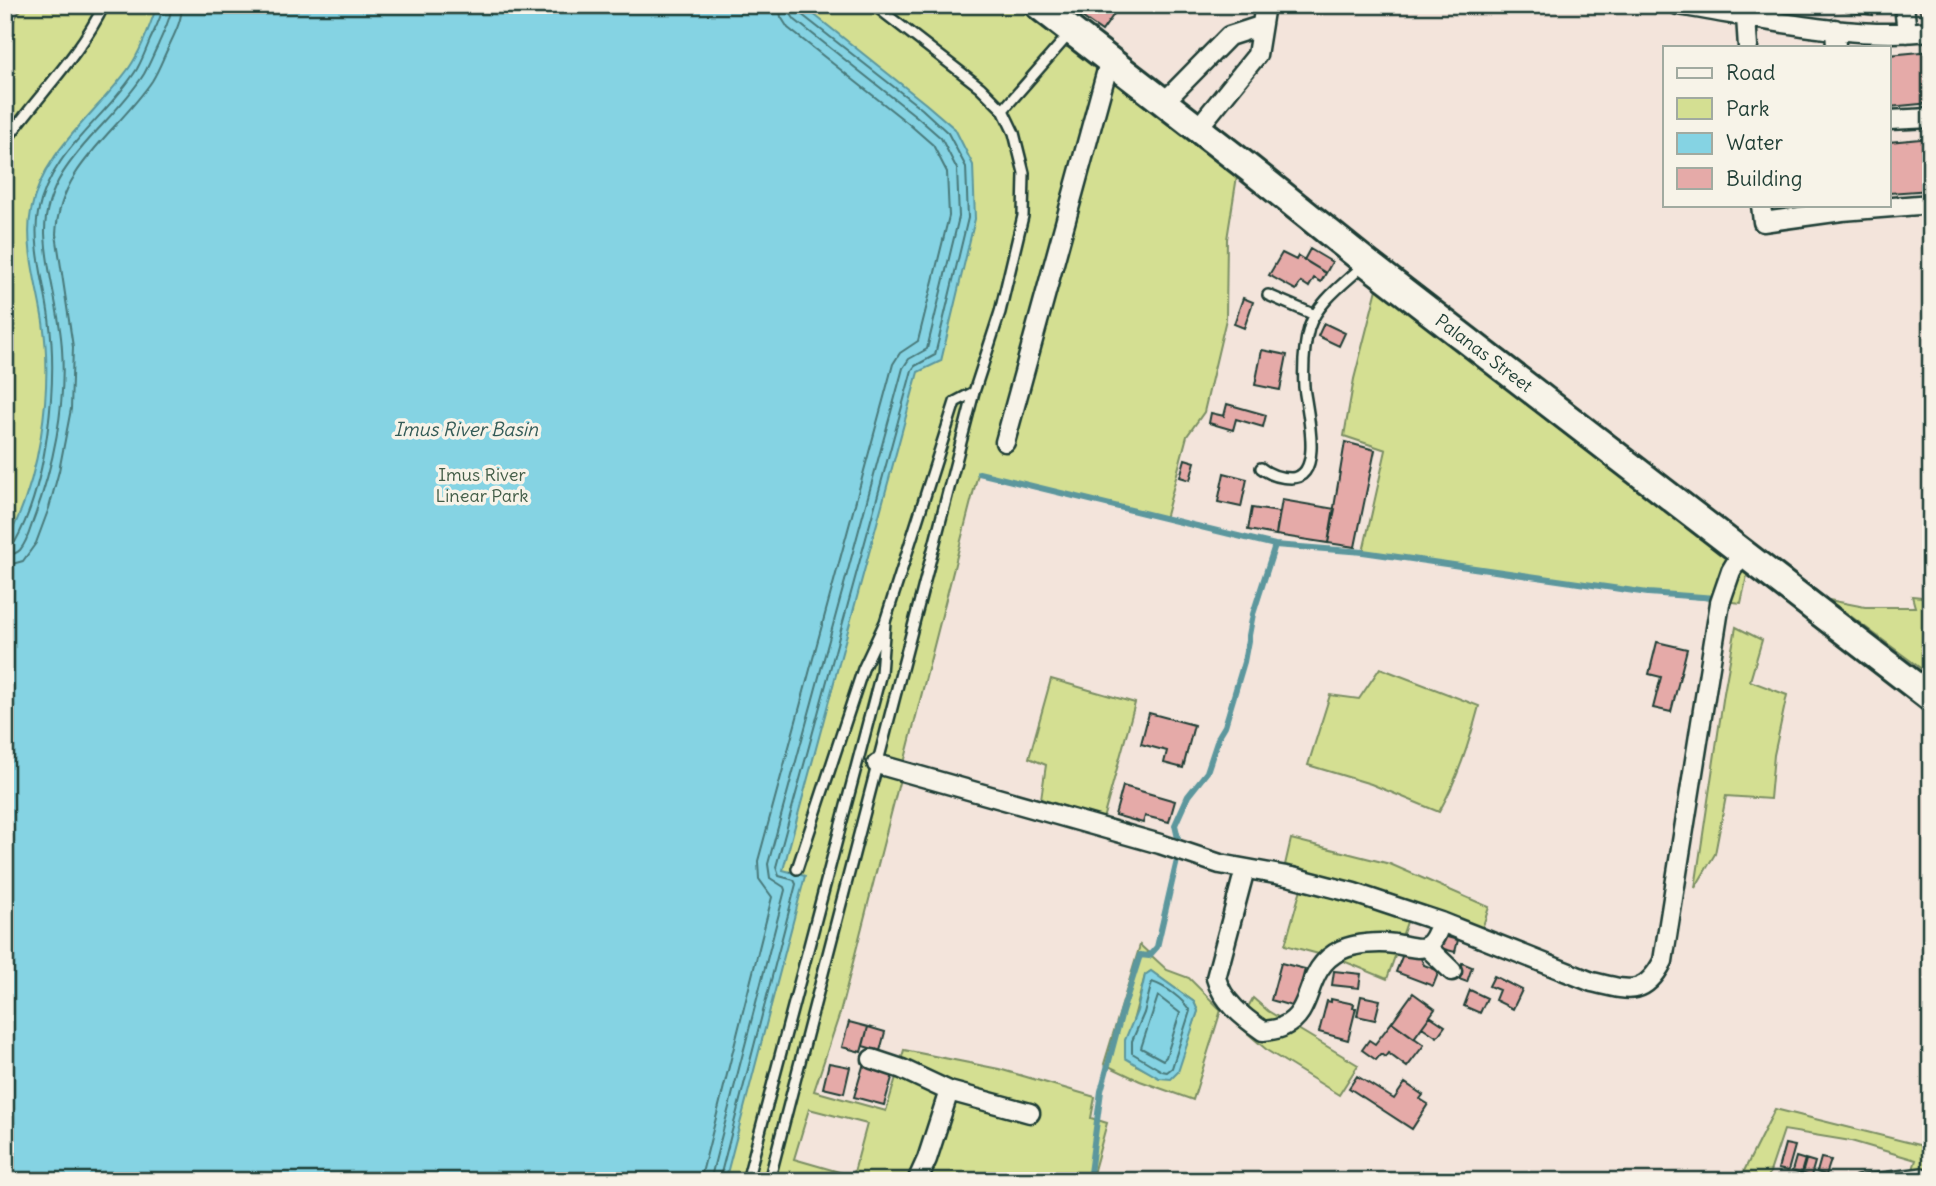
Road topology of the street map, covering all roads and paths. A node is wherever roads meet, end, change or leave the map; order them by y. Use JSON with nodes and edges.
{"nodes":[{"id":1,"x":104,"y":5,"type":"edge"},
{"id":2,"x":874,"y":5,"type":"edge"},
{"id":3,"x":1038,"y":5,"type":"edge"},
{"id":4,"x":1265,"y":5,"type":"edge"},
{"id":5,"x":1680,"y":5,"type":"edge"},
{"id":6,"x":1904,"y":5,"type":"edge"},
{"id":7,"x":1746,"y":17,"type":"junction"},
{"id":8,"x":1260,"y":26,"type":"junction"},
{"id":9,"x":1835,"y":29,"type":"junction"},
{"id":10,"x":1073,"y":31,"type":"junction"},
{"id":11,"x":1931,"y":31,"type":"edge"},
{"id":12,"x":1908,"y":33,"type":"junction"},
{"id":13,"x":1748,"y":46,"type":"edge"},
{"id":14,"x":1836,"y":46,"type":"edge"},
{"id":15,"x":1110,"y":59,"type":"junction"},
{"id":16,"x":1164,"y":102,"type":"junction"},
{"id":17,"x":1003,"y":110,"type":"junction"},
{"id":18,"x":1931,"y":118,"type":"edge"},
{"id":19,"x":1890,"y":121,"type":"edge"},
{"id":20,"x":1198,"y":128,"type":"junction"},
{"id":21,"x":5,"y":142,"type":"edge"},
{"id":22,"x":1931,"y":204,"type":"edge"},
{"id":23,"x":1761,"y":206,"type":"edge"},
{"id":24,"x":1886,"y":206,"type":"edge"},
{"id":25,"x":1890,"y":206,"type":"edge"},
{"id":26,"x":1842,"y":208,"type":"edge"},
{"id":27,"x":1367,"y":263,"type":"junction"},
{"id":28,"x":1268,"y":295,"type":"dead end"},
{"id":29,"x":1315,"y":315,"type":"junction"},
{"id":30,"x":974,"y":392,"type":"junction"},
{"id":31,"x":1005,"y":442,"type":"dead end"},
{"id":32,"x":1261,"y":468,"type":"dead end"},
{"id":33,"x":1743,"y":551,"type":"junction"},
{"id":34,"x":885,"y":622,"type":"junction"},
{"id":35,"x":1931,"y":698,"type":"edge"},
{"id":36,"x":877,"y":764,"type":"junction"},
{"id":37,"x":797,"y":869,"type":"dead end"},
{"id":38,"x":1245,"y":869,"type":"junction"},
{"id":39,"x":1441,"y":922,"type":"junction"},
{"id":40,"x":1426,"y":946,"type":"junction"},
{"id":41,"x":1452,"y":971,"type":"dead end"},
{"id":42,"x":872,"y":1059,"type":"dead end"},
{"id":43,"x":949,"y":1091,"type":"junction"},
{"id":44,"x":1030,"y":1113,"type":"dead end"},
{"id":45,"x":1931,"y":1175,"type":"edge"},
{"id":46,"x":747,"y":1181,"type":"edge"},
{"id":47,"x":769,"y":1181,"type":"edge"},
{"id":48,"x":916,"y":1181,"type":"edge"},
{"id":49,"x":1858,"y":1181,"type":"edge"}],
"edges":[{"from":1,"to":21,"type":"lane"},
{"from":2,"to":17,"type":"lane"},
{"from":3,"to":10,"type":"main road","name":"Palanas Street"},
{"from":4,"to":8,"type":"street"},
{"from":5,"to":7,"type":"street"},
{"from":6,"to":12,"type":"street"},
{"from":7,"to":9,"type":"street"},
{"from":7,"to":13,"type":"street"},
{"from":8,"to":16,"type":"street"},
{"from":8,"to":20,"type":"street"},
{"from":9,"to":12,"type":"street"},
{"from":9,"to":14,"type":"street"},
{"from":10,"to":15,"type":"main road","name":"Palanas Street"},
{"from":10,"to":17,"type":"lane"},
{"from":11,"to":12,"type":"street"},
{"from":15,"to":16,"type":"main road","name":"Palanas Street"},
{"from":15,"to":31,"type":"street"},
{"from":16,"to":20,"type":"main road","name":"Palanas Street"},
{"from":17,"to":30,"type":"lane"},
{"from":18,"to":19,"type":"street"},
{"from":20,"to":27,"type":"main road","name":"Palanas Street"},
{"from":22,"to":25,"type":"street"},
{"from":23,"to":26,"type":"street"},
{"from":24,"to":26,"type":"street"},
{"from":27,"to":29,"type":"lane"},
{"from":27,"to":33,"type":"main road","name":"Palanas Street"},
{"from":28,"to":29,"type":"lane"},
{"from":29,"to":32,"type":"lane"},
{"from":30,"to":34,"type":"lane"},
{"from":30,"to":36,"type":"lane"},
{"from":33,"to":35,"type":"main road","name":"Palanas Street"},
{"from":33,"to":39,"type":"street"},
{"from":34,"to":37,"type":"lane"},
{"from":34,"to":46,"type":"lane"},
{"from":36,"to":38,"type":"street"},
{"from":36,"to":47,"type":"lane"},
{"from":38,"to":39,"type":"street"},
{"from":38,"to":40,"type":"street"},
{"from":39,"to":40,"type":"street"},
{"from":40,"to":41,"type":"street"},
{"from":42,"to":43,"type":"street"},
{"from":43,"to":44,"type":"street"},
{"from":43,"to":48,"type":"street"},
{"from":45,"to":49,"type":"lane"}]}
